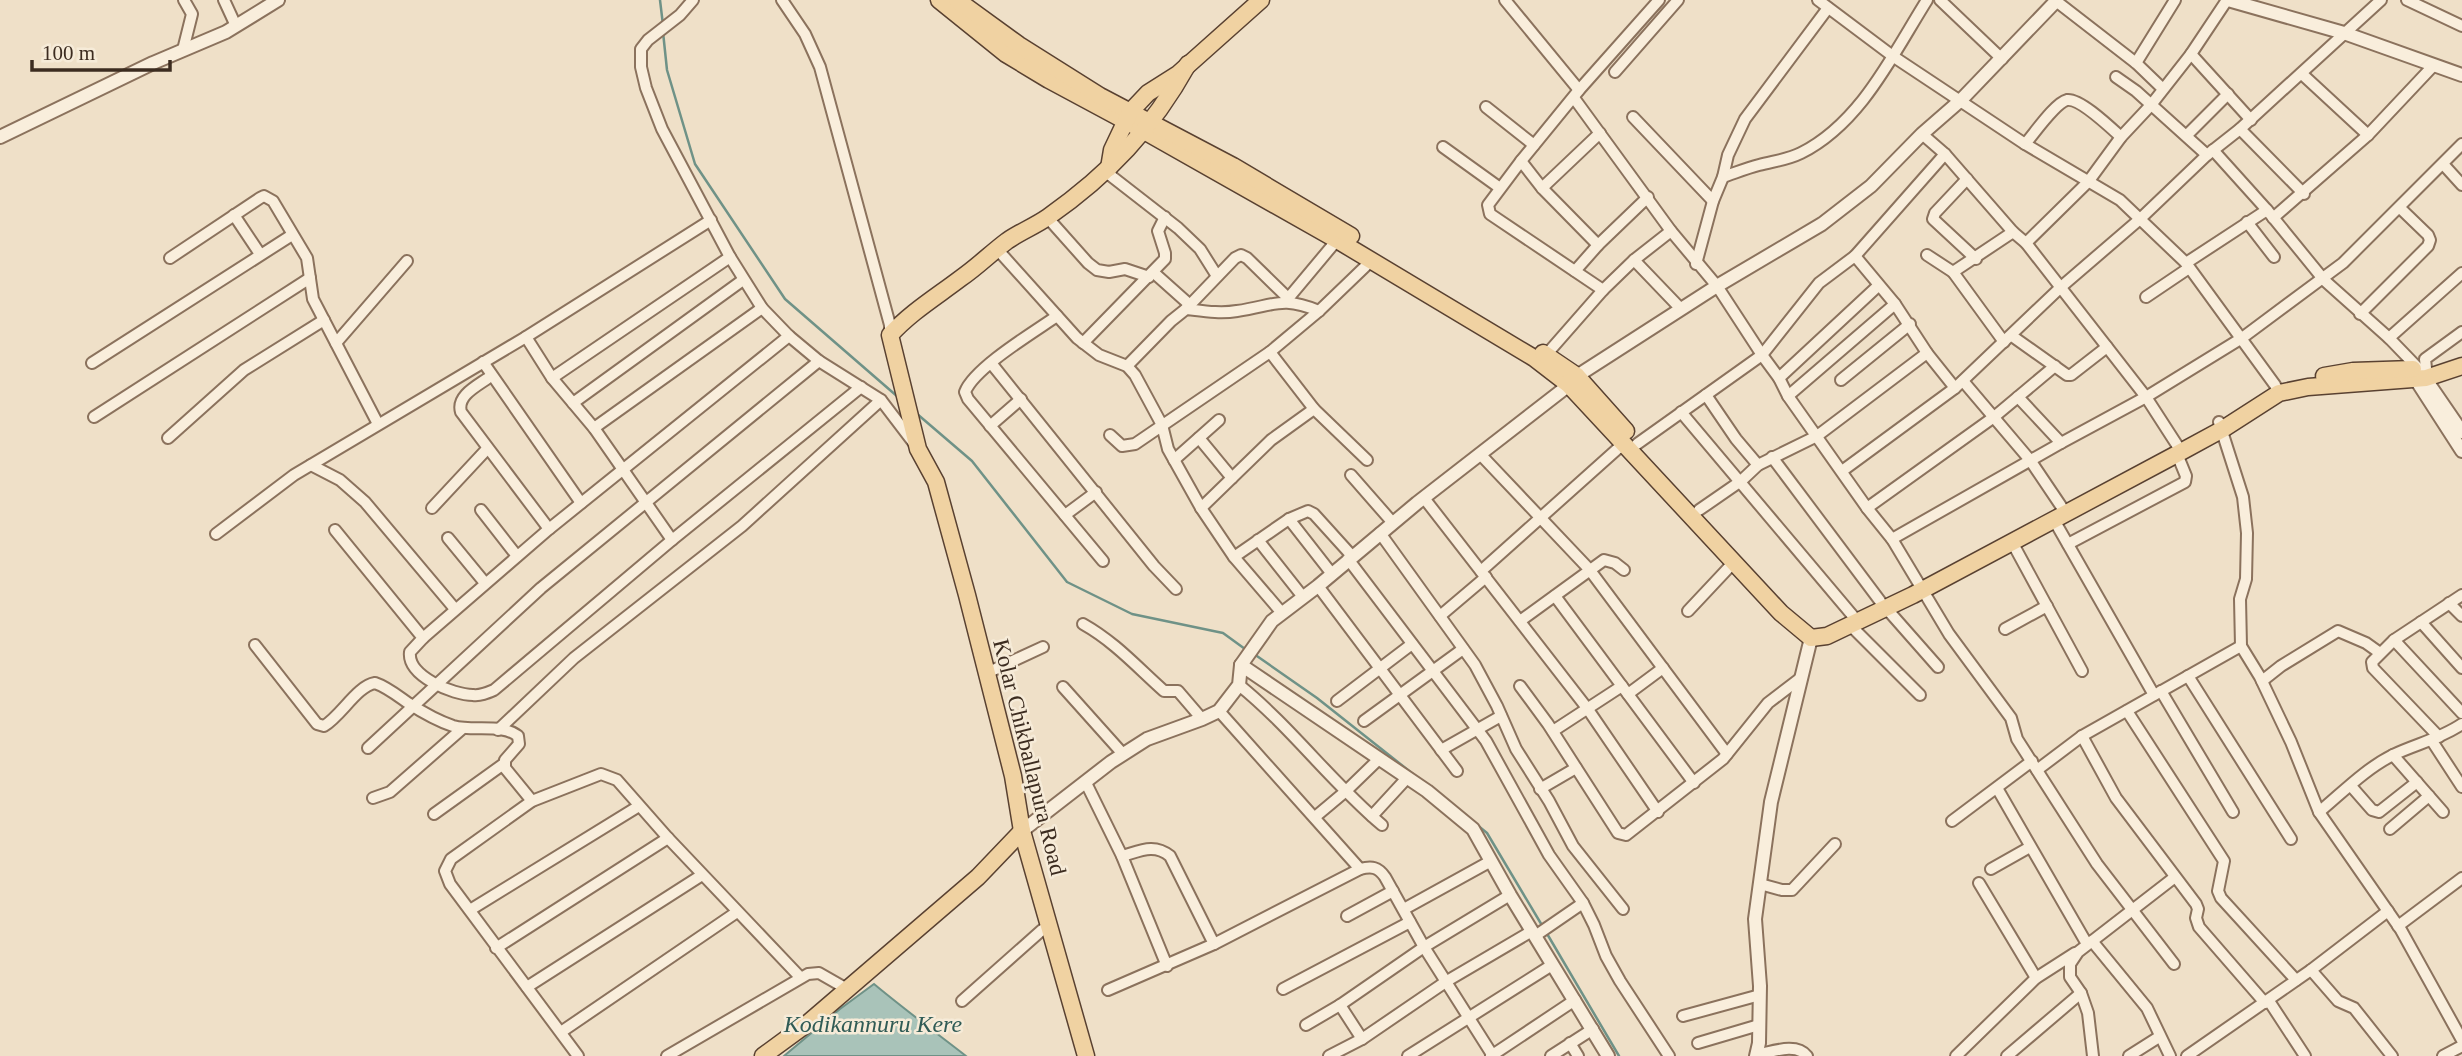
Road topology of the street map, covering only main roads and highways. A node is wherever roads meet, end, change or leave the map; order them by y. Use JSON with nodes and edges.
{"nodes":[{"id":1,"x":939,"y":0,"type":"edge"},
{"id":2,"x":957,"y":0,"type":"edge"},
{"id":3,"x":1261,"y":0,"type":"edge"},
{"id":4,"x":1188,"y":64,"type":"junction"},
{"id":5,"x":1148,"y":93,"type":"junction"},
{"id":6,"x":1164,"y":104,"type":"junction"},
{"id":7,"x":1111,"y":109,"type":"junction"},
{"id":8,"x":1128,"y":117,"type":"junction"},
{"id":9,"x":1148,"y":126,"type":"junction"},
{"id":10,"x":1175,"y":135,"type":"junction"},
{"id":11,"x":1112,"y":150,"type":"junction"},
{"id":12,"x":1108,"y":170,"type":"junction"},
{"id":13,"x":2462,"y":356,"type":"edge"},
{"id":14,"x":2462,"y":366,"type":"edge"},
{"id":15,"x":2417,"y":370,"type":"junction"},
{"id":16,"x":1573,"y":380,"type":"junction"},
{"id":17,"x":1630,"y":444,"type":"junction"},
{"id":18,"x":928,"y":469,"type":"junction"},
{"id":19,"x":2058,"y":513,"type":"junction"},
{"id":20,"x":1919,"y":585,"type":"junction"},
{"id":21,"x":1851,"y":621,"type":"junction"},
{"id":22,"x":1018,"y":834,"type":"junction"},
{"id":23,"x":763,"y":1056,"type":"edge"},
{"id":24,"x":1075,"y":1056,"type":"edge"},
{"id":25,"x":1086,"y":1056,"type":"edge"}],
"edges":[{"from":1,"to":7,"type":"main road"},
{"from":2,"to":7,"type":"main road"},
{"from":3,"to":4,"type":"main road"},
{"from":4,"to":5,"type":"main road"},
{"from":4,"to":6,"type":"main road"},
{"from":5,"to":7,"type":"main road"},
{"from":5,"to":8,"type":"main road"},
{"from":6,"to":9,"type":"main road"},
{"from":6,"to":10,"type":"main road"},
{"from":7,"to":8,"type":"main road"},
{"from":7,"to":11,"type":"main road"},
{"from":8,"to":9,"type":"main road"},
{"from":8,"to":11,"type":"main road"},
{"from":9,"to":10,"type":"main road"},
{"from":9,"to":12,"type":"main road"},
{"from":9,"to":16,"type":"main road"},
{"from":10,"to":16,"type":"main road"},
{"from":11,"to":12,"type":"main road"},
{"from":12,"to":18,"type":"main road"},
{"from":13,"to":15,"type":"main road"},
{"from":14,"to":15,"type":"main road"},
{"from":15,"to":19,"type":"main road"},
{"from":16,"to":17,"type":"main road"},
{"from":17,"to":21,"type":"main road"},
{"from":17,"to":21,"type":"main road"},
{"from":18,"to":22,"type":"main road"},
{"from":18,"to":22,"type":"main road","name":"Kolar Chikballapura Road"},
{"from":19,"to":20,"type":"main road"},
{"from":19,"to":20,"type":"main road"},
{"from":20,"to":21,"type":"main road"},
{"from":22,"to":23,"type":"main road"},
{"from":22,"to":24,"type":"main road","name":"Kolar Chikballapura Road"},
{"from":22,"to":25,"type":"main road","name":"Kolar Chikballapura Road"}]}
